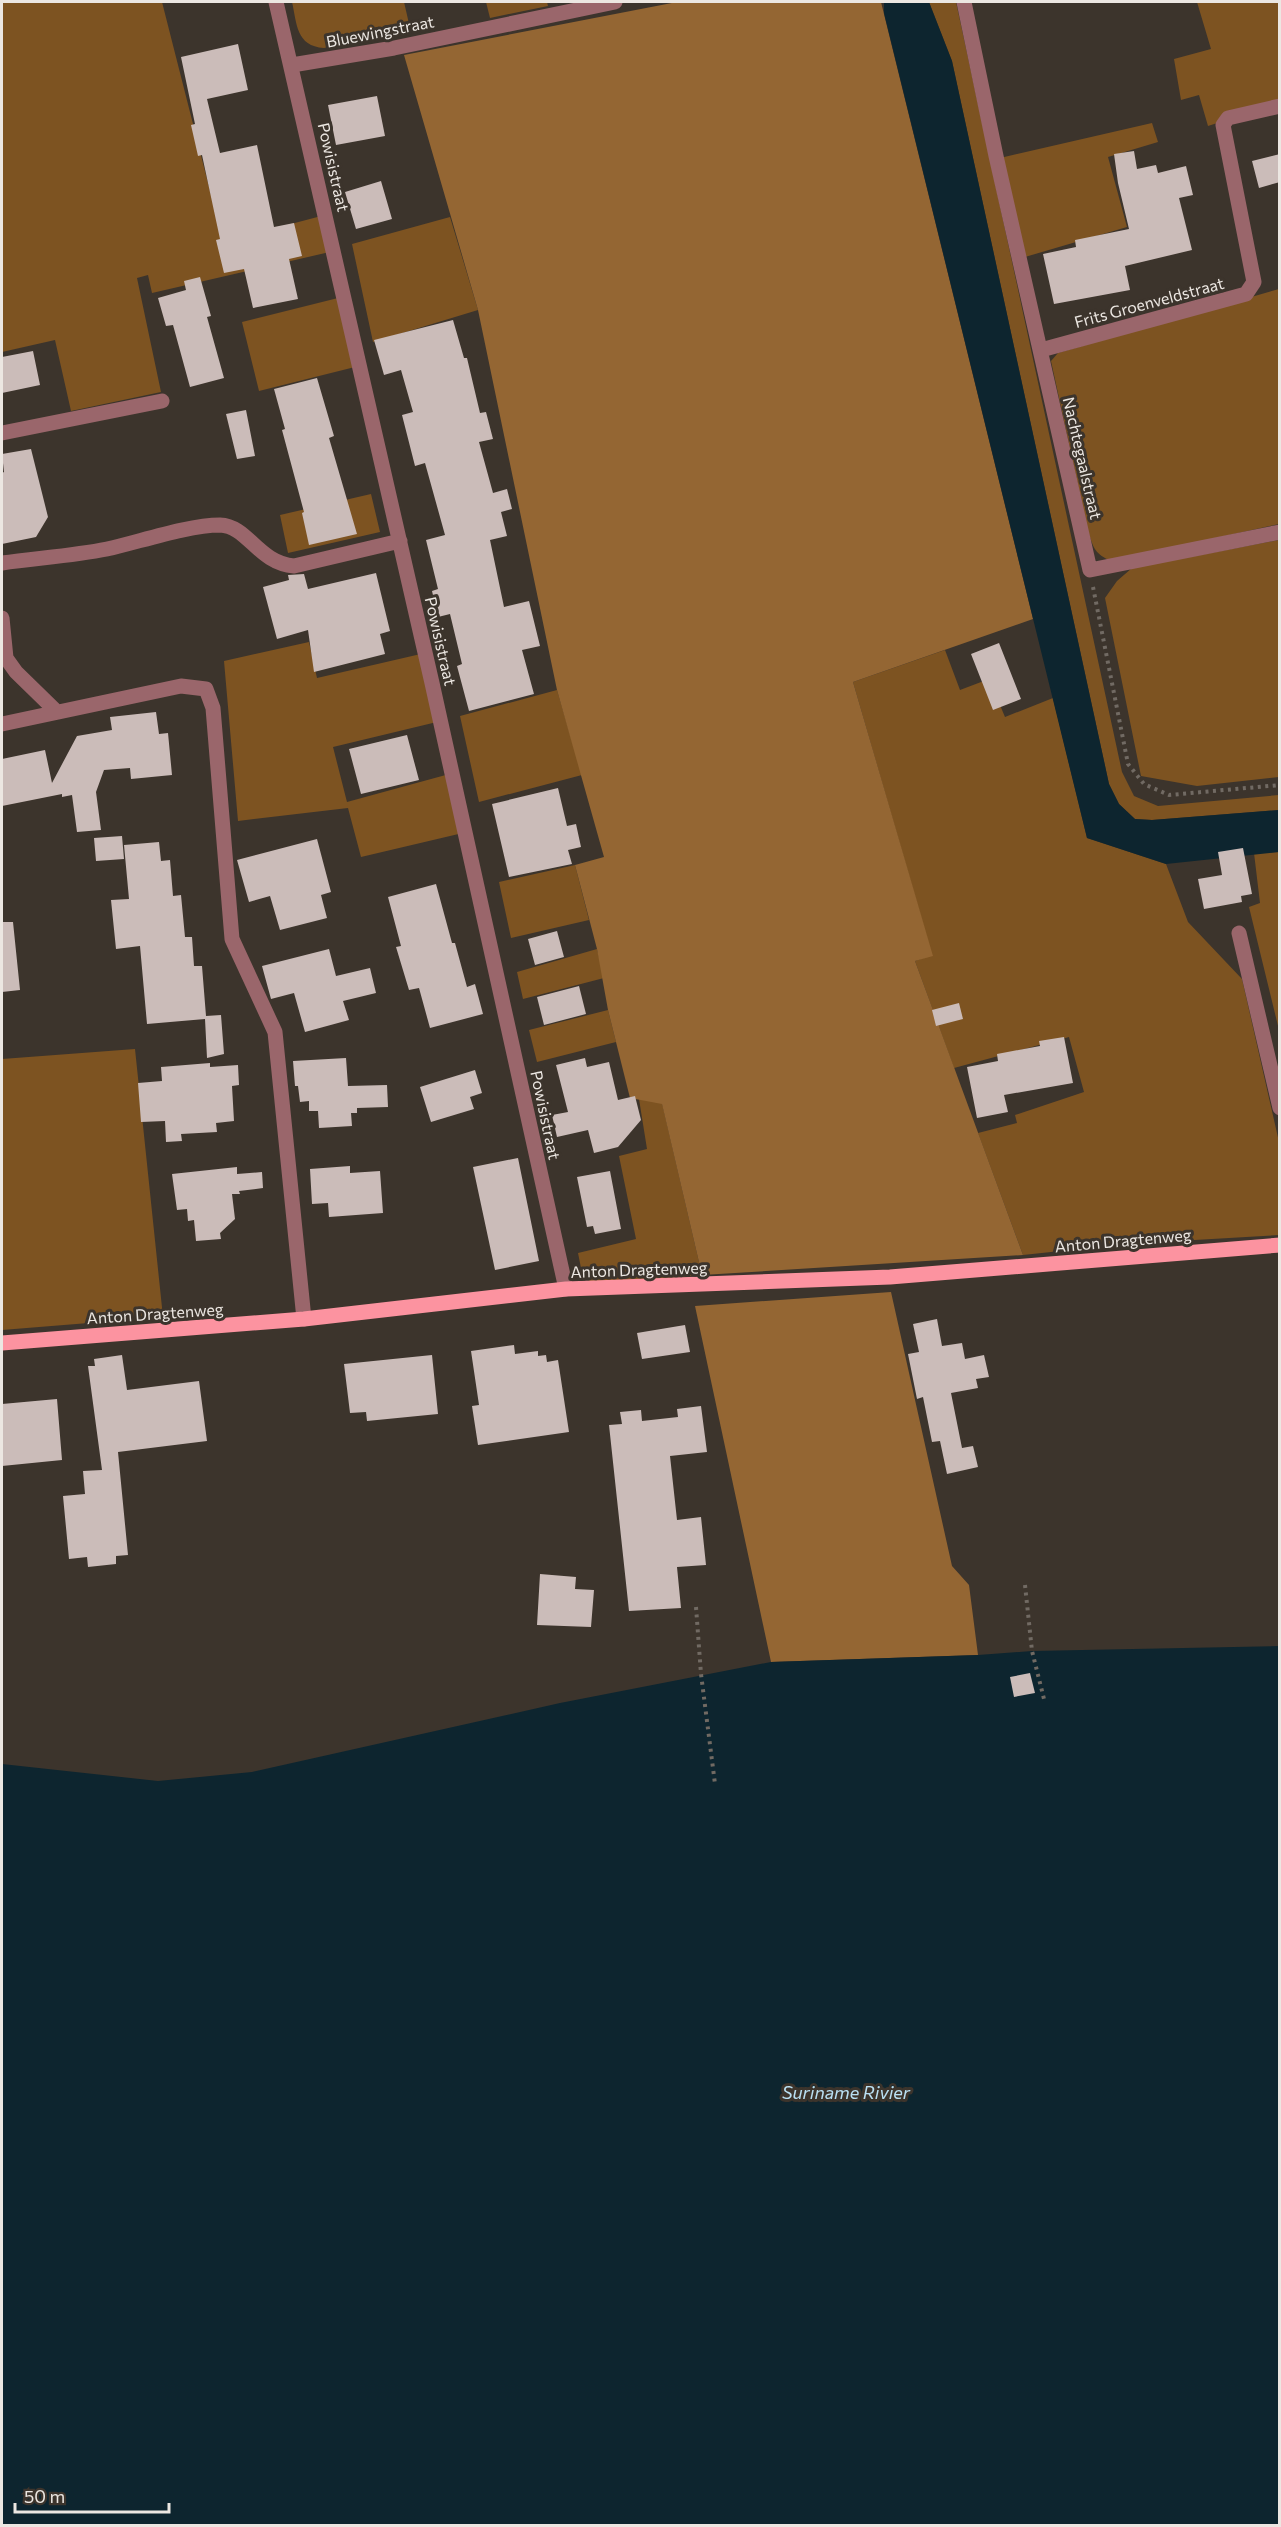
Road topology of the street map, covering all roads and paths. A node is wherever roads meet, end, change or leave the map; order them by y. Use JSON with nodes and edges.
{"nodes":[{"id":1,"x":276,"y":2,"type":"edge"},
{"id":2,"x":615,"y":2,"type":"edge"},
{"id":3,"x":964,"y":2,"type":"edge"},
{"id":4,"x":292,"y":65,"type":"junction"},
{"id":5,"x":1280,"y":106,"type":"edge"},
{"id":6,"x":1041,"y":350,"type":"junction"},
{"id":7,"x":162,"y":401,"type":"dead end"},
{"id":8,"x":2,"y":433,"type":"edge"},
{"id":9,"x":1280,"y":532,"type":"edge"},
{"id":10,"x":400,"y":541,"type":"junction"},
{"id":11,"x":2,"y":563,"type":"edge"},
{"id":12,"x":1090,"y":570,"type":"junction"},
{"id":13,"x":2,"y":618,"type":"edge"},
{"id":14,"x":57,"y":712,"type":"junction"},
{"id":15,"x":2,"y":724,"type":"edge"},
{"id":16,"x":1280,"y":785,"type":"edge"},
{"id":17,"x":1239,"y":933,"type":"dead end"},
{"id":18,"x":1280,"y":1108,"type":"edge"},
{"id":19,"x":1280,"y":1245,"type":"edge"},
{"id":20,"x":566,"y":1289,"type":"junction"},
{"id":21,"x":304,"y":1319,"type":"junction"},
{"id":22,"x":2,"y":1343,"type":"edge"},
{"id":23,"x":1025,"y":1585,"type":"dead end"},
{"id":24,"x":696,"y":1607,"type":"dead end"},
{"id":25,"x":1045,"y":1703,"type":"dead end"},
{"id":26,"x":714,"y":1784,"type":"dead end"}],
"edges":[{"from":1,"to":4,"type":"street","name":"Powisistraat"},
{"from":2,"to":4,"type":"street","name":"Bluewingstraat"},
{"from":3,"to":6,"type":"street","name":"Nachtegaalstraat"},
{"from":4,"to":10,"type":"street","name":"Powisistraat"},
{"from":5,"to":6,"type":"street","name":"Frits Groenveldstraat"},
{"from":6,"to":12,"type":"street","name":"Nachtegaalstraat"},
{"from":7,"to":8,"type":"street"},
{"from":9,"to":12,"type":"street"},
{"from":10,"to":11,"type":"street"},
{"from":10,"to":20,"type":"street","name":"Powisistraat"},
{"from":12,"to":16,"type":"path"},
{"from":13,"to":14,"type":"street"},
{"from":14,"to":15,"type":"street"},
{"from":14,"to":21,"type":"street"},
{"from":17,"to":18,"type":"street"},
{"from":19,"to":20,"type":"main road","name":"Anton Dragtenweg"},
{"from":20,"to":21,"type":"main road","name":"Anton Dragtenweg"},
{"from":21,"to":22,"type":"main road","name":"Anton Dragtenweg"},
{"from":23,"to":25,"type":"path"},
{"from":24,"to":26,"type":"path"}]}
